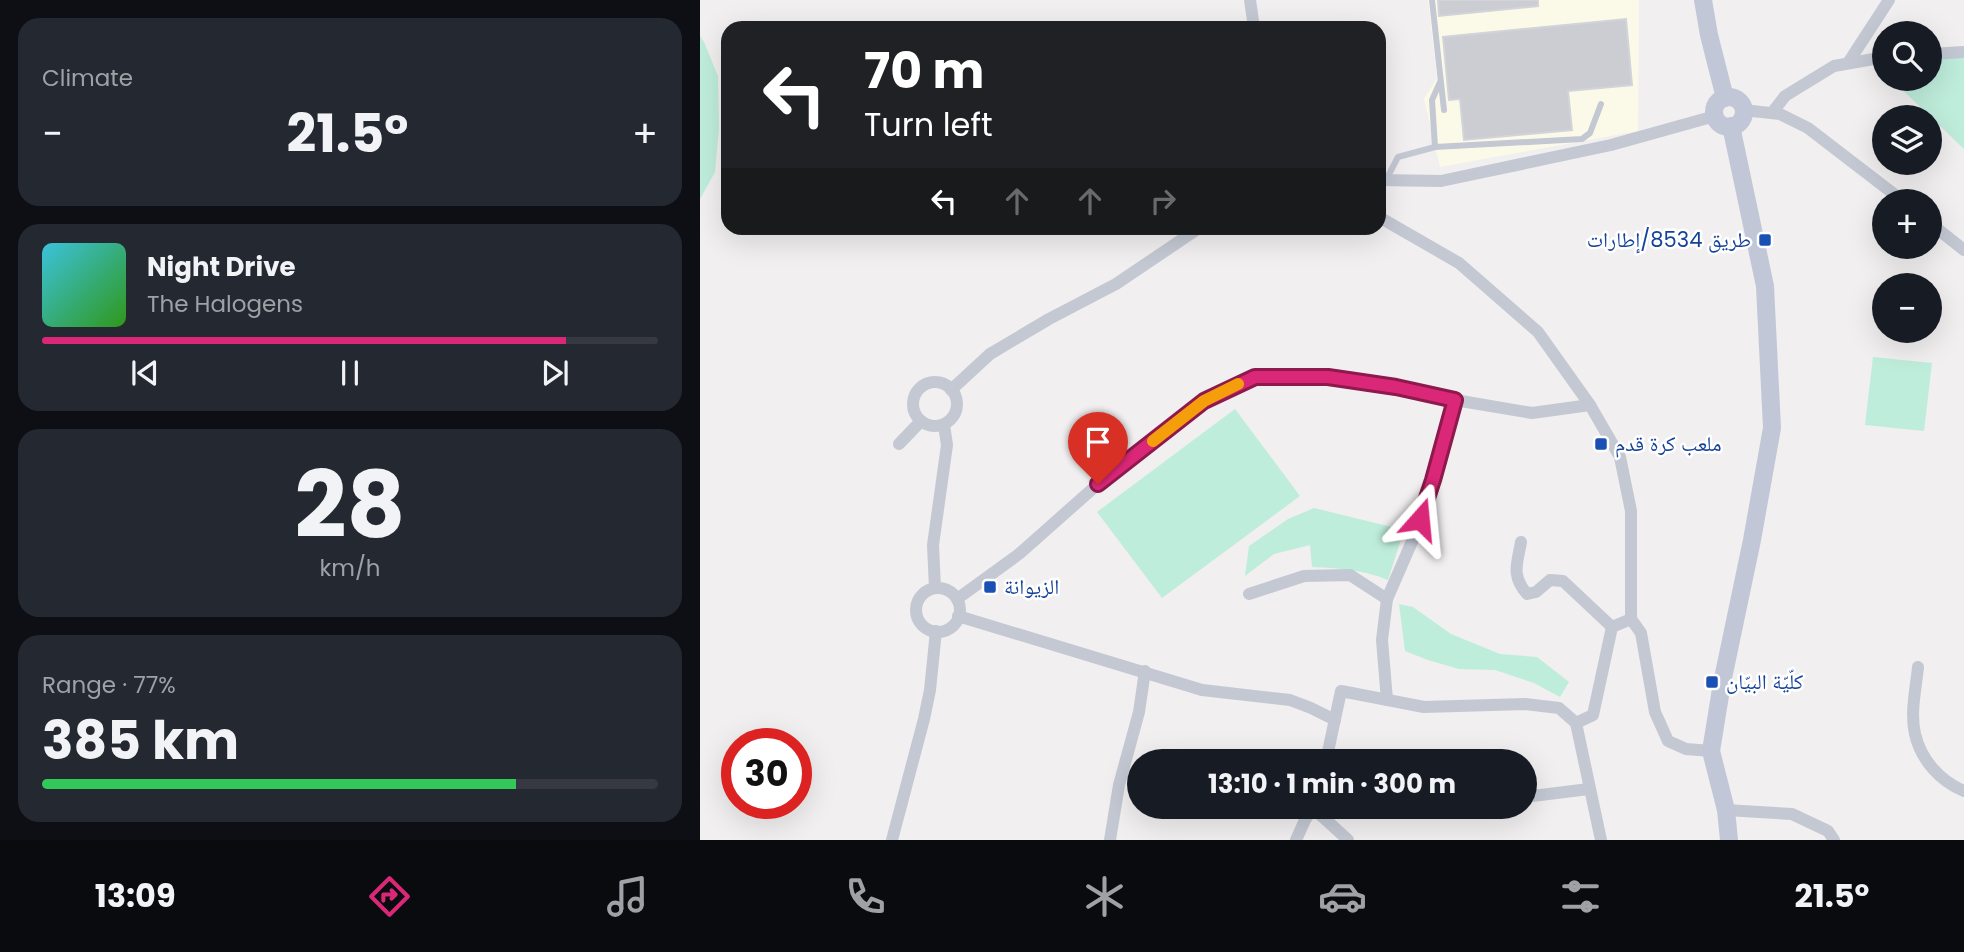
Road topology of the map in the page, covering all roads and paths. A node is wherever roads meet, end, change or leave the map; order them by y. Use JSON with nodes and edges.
{"nodes":[{"id":1,"x":1250,"y":0,"type":"edge"},
{"id":2,"x":1432,"y":0,"type":"edge"},
{"id":3,"x":1703,"y":0,"type":"edge"},
{"id":4,"x":1889,"y":0,"type":"edge"},
{"id":5,"x":1253,"y":21,"type":"edge"},
{"id":6,"x":1964,"y":52,"type":"edge"},
{"id":7,"x":1942,"y":53,"type":"edge"},
{"id":8,"x":1872,"y":59,"type":"edge"},
{"id":9,"x":1847,"y":63,"type":"junction"},
{"id":10,"x":1441,"y":80,"type":"junction"},
{"id":11,"x":1726,"y":98,"type":"junction"},
{"id":12,"x":1601,"y":104,"type":"dead end"},
{"id":13,"x":1444,"y":110,"type":"dead end"},
{"id":14,"x":1744,"y":110,"type":"junction"},
{"id":15,"x":1772,"y":113,"type":"junction"},
{"id":16,"x":1715,"y":116,"type":"junction"},
{"id":17,"x":1731,"y":126,"type":"junction"},
{"id":18,"x":1436,"y":147,"type":"junction"},
{"id":19,"x":1386,"y":174,"type":"edge"},
{"id":20,"x":1386,"y":180,"type":"edge"},
{"id":21,"x":1887,"y":189,"type":"edge"},
{"id":22,"x":1386,"y":221,"type":"edge"},
{"id":23,"x":1942,"y":233,"type":"edge"},
{"id":24,"x":1189,"y":235,"type":"edge"},
{"id":25,"x":1964,"y":250,"type":"edge"},
{"id":26,"x":951,"y":390,"type":"junction"},
{"id":27,"x":1455,"y":400,"type":"junction"},
{"id":28,"x":1590,"y":405,"type":"junction"},
{"id":29,"x":921,"y":421,"type":"junction"},
{"id":30,"x":944,"y":425,"type":"junction"},
{"id":31,"x":899,"y":444,"type":"dead end"},
{"id":32,"x":1521,"y":542,"type":"dead end"},
{"id":33,"x":935,"y":588,"type":"junction"},
{"id":34,"x":1249,"y":594,"type":"dead end"},
{"id":35,"x":957,"y":599,"type":"junction"},
{"id":36,"x":1387,"y":599,"type":"junction"},
{"id":37,"x":958,"y":616,"type":"junction"},
{"id":38,"x":1631,"y":618,"type":"junction"},
{"id":39,"x":1612,"y":626,"type":"junction"},
{"id":40,"x":936,"y":631,"type":"junction"},
{"id":41,"x":1918,"y":667,"type":"dead end"},
{"id":42,"x":1145,"y":671,"type":"junction"},
{"id":43,"x":1387,"y":700,"type":"junction"},
{"id":44,"x":1335,"y":720,"type":"junction"},
{"id":45,"x":1576,"y":723,"type":"junction"},
{"id":46,"x":1329,"y":749,"type":"edge"},
{"id":47,"x":1712,"y":751,"type":"junction"},
{"id":48,"x":1589,"y":789,"type":"junction"},
{"id":49,"x":1964,"y":791,"type":"edge"},
{"id":50,"x":1537,"y":795,"type":"edge"},
{"id":51,"x":1726,"y":810,"type":"junction"},
{"id":52,"x":1306,"y":819,"type":"edge"},
{"id":53,"x":1326,"y":819,"type":"edge"},
{"id":54,"x":892,"y":840,"type":"edge"},
{"id":55,"x":1110,"y":840,"type":"edge"},
{"id":56,"x":1296,"y":840,"type":"edge"},
{"id":57,"x":1348,"y":840,"type":"edge"},
{"id":58,"x":1601,"y":840,"type":"edge"},
{"id":59,"x":1729,"y":840,"type":"edge"},
{"id":60,"x":1834,"y":840,"type":"edge"}],
"edges":[{"from":1,"to":5,"type":"street"},
{"from":2,"to":10,"type":"lane"},
{"from":3,"to":11,"type":"main road"},
{"from":4,"to":9,"type":"street"},
{"from":6,"to":7,"type":"street"},
{"from":8,"to":9,"type":"street"},
{"from":9,"to":15,"type":"street"},
{"from":10,"to":13,"type":"lane"},
{"from":10,"to":18,"type":"lane"},
{"from":11,"to":14,"type":"main road"},
{"from":11,"to":16,"type":"main road"},
{"from":12,"to":18,"type":"lane"},
{"from":14,"to":15,"type":"street"},
{"from":14,"to":17,"type":"main road"},
{"from":15,"to":21,"type":"street"},
{"from":16,"to":17,"type":"main road"},
{"from":16,"to":20,"type":"street"},
{"from":17,"to":47,"type":"main road"},
{"from":18,"to":19,"type":"lane"},
{"from":22,"to":28,"type":"street"},
{"from":23,"to":25,"type":"street"},
{"from":24,"to":26,"type":"street"},
{"from":26,"to":29,"type":"street"},
{"from":26,"to":30,"type":"street"},
{"from":27,"to":28,"type":"street"},
{"from":27,"to":35,"type":"street"},
{"from":27,"to":36,"type":"street"},
{"from":28,"to":38,"type":"street"},
{"from":29,"to":30,"type":"street"},
{"from":29,"to":31,"type":"street"},
{"from":30,"to":33,"type":"street"},
{"from":32,"to":39,"type":"street"},
{"from":33,"to":35,"type":"street"},
{"from":33,"to":40,"type":"street"},
{"from":34,"to":36,"type":"street"},
{"from":35,"to":37,"type":"street"},
{"from":36,"to":43,"type":"street"},
{"from":37,"to":40,"type":"street"},
{"from":37,"to":42,"type":"street"},
{"from":38,"to":39,"type":"street"},
{"from":38,"to":47,"type":"street"},
{"from":39,"to":45,"type":"street"},
{"from":40,"to":54,"type":"street"},
{"from":41,"to":49,"type":"street"},
{"from":42,"to":44,"type":"street"},
{"from":42,"to":55,"type":"street"},
{"from":43,"to":44,"type":"street"},
{"from":43,"to":45,"type":"street"},
{"from":44,"to":46,"type":"street"},
{"from":45,"to":48,"type":"street"},
{"from":47,"to":51,"type":"main road"},
{"from":48,"to":50,"type":"street"},
{"from":48,"to":58,"type":"street"},
{"from":51,"to":59,"type":"main road"},
{"from":51,"to":60,"type":"street"},
{"from":52,"to":56,"type":"street"},
{"from":53,"to":57,"type":"street"}]}
